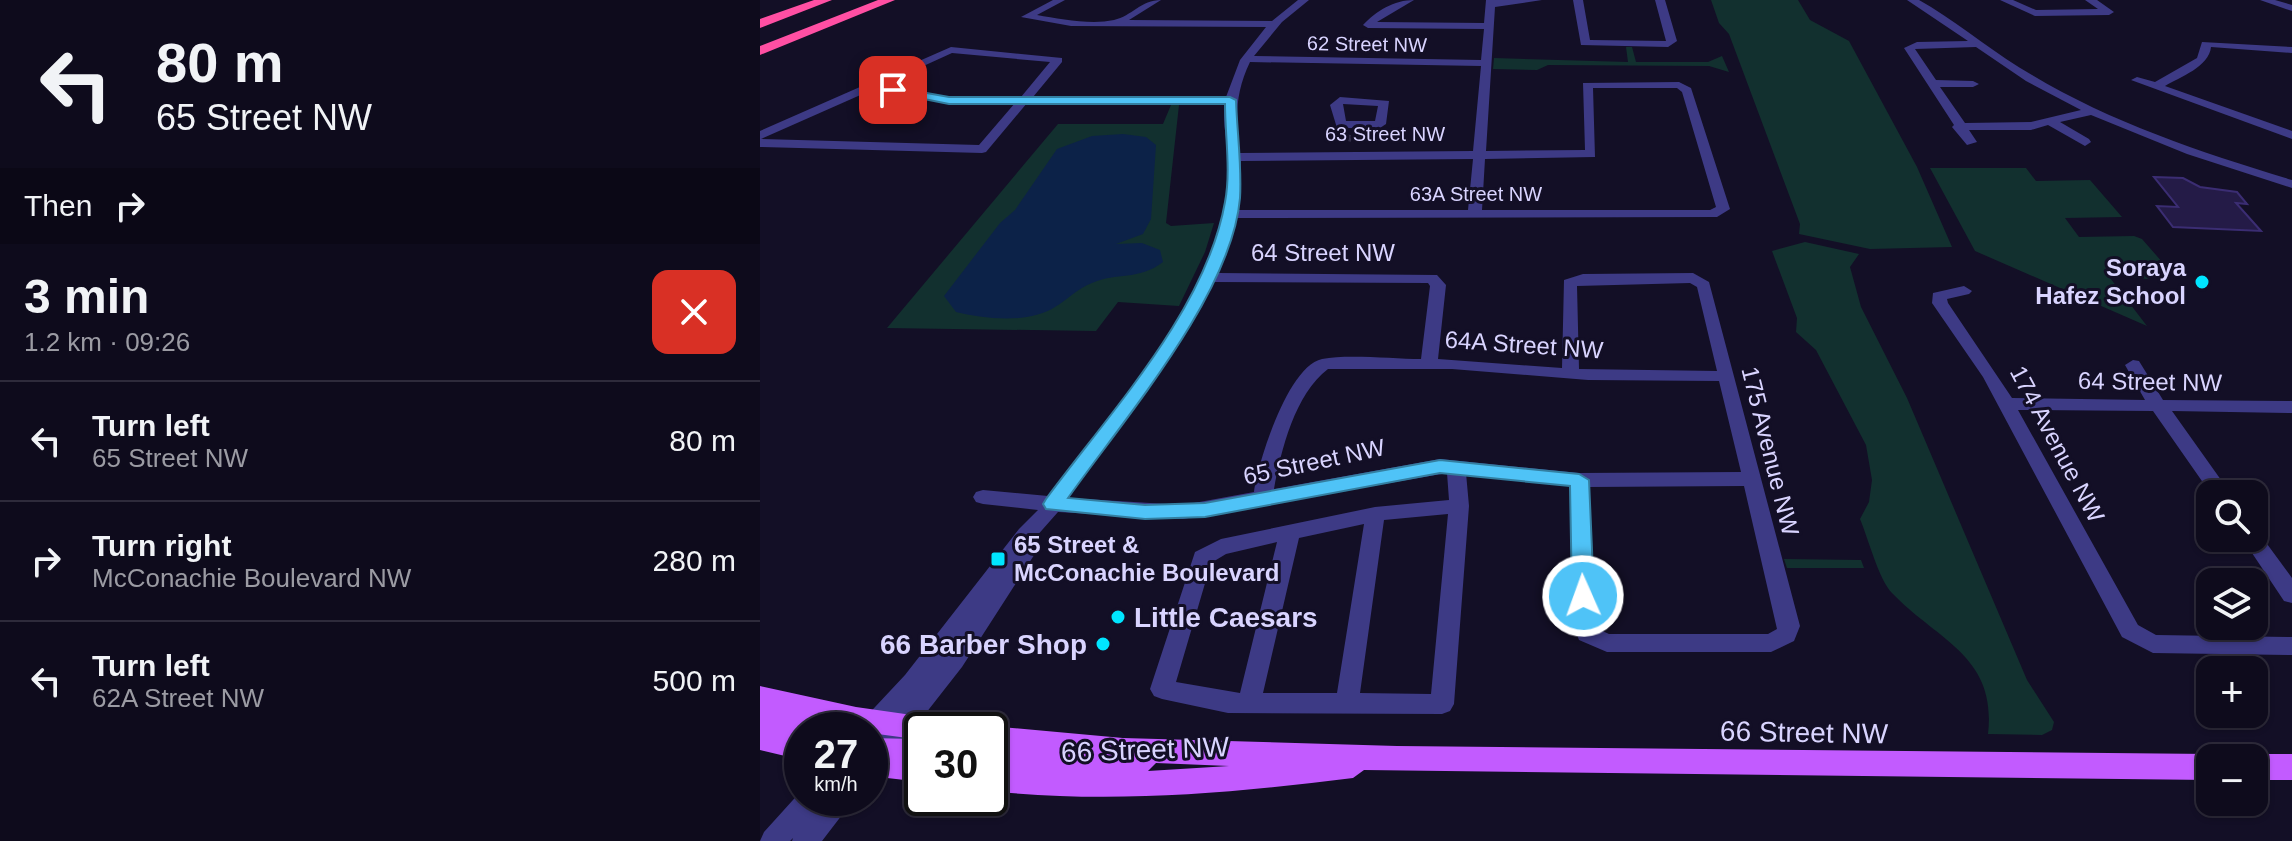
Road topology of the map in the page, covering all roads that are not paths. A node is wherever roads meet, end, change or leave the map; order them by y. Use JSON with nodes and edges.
{"nodes":[{"id":1,"x":820,"y":0,"type":"edge"},
{"id":2,"x":826,"y":0,"type":"edge"},
{"id":3,"x":880,"y":0,"type":"edge"},
{"id":4,"x":889,"y":0,"type":"edge"},
{"id":5,"x":1060,"y":0,"type":"edge"},
{"id":6,"x":1156,"y":0,"type":"edge"},
{"id":7,"x":1304,"y":0,"type":"edge"},
{"id":8,"x":1537,"y":0,"type":"edge"},
{"id":9,"x":1578,"y":0,"type":"edge"},
{"id":10,"x":1660,"y":0,"type":"edge"},
{"id":11,"x":1912,"y":0,"type":"edge"},
{"id":12,"x":2005,"y":0,"type":"edge"},
{"id":13,"x":2090,"y":0,"type":"edge"},
{"id":14,"x":2265,"y":0,"type":"edge"},
{"id":15,"x":1407,"y":1,"type":"edge"},
{"id":16,"x":1491,"y":2,"type":"edge"},
{"id":17,"x":2292,"y":8,"type":"edge"},
{"id":18,"x":760,"y":22,"type":"edge"},
{"id":19,"x":1118,"y":23,"type":"junction"},
{"id":20,"x":1272,"y":24,"type":"junction"},
{"id":21,"x":1397,"y":26,"type":"junction"},
{"id":22,"x":1489,"y":26,"type":"junction"},
{"id":23,"x":1979,"y":44,"type":"junction"},
{"id":24,"x":760,"y":48,"type":"edge"},
{"id":25,"x":2292,"y":50,"type":"edge"},
{"id":26,"x":1249,"y":59,"type":"junction"},
{"id":27,"x":1485,"y":63,"type":"junction"},
{"id":28,"x":2169,"y":79,"type":"junction"},
{"id":29,"x":1930,"y":83,"type":"junction"},
{"id":30,"x":1973,"y":84,"type":"dead end"},
{"id":31,"x":871,"y":85,"type":"junction"},
{"id":32,"x":2155,"y":87,"type":"junction"},
{"id":33,"x":1230,"y":100,"type":"junction"},
{"id":34,"x":1365,"y":100,"type":"junction"},
{"id":35,"x":1024,"y":101,"type":"junction"},
{"id":36,"x":2092,"y":111,"type":"junction"},
{"id":37,"x":2051,"y":122,"type":"junction"},
{"id":38,"x":1958,"y":127,"type":"junction"},
{"id":39,"x":1350,"y":132,"type":"junction"},
{"id":40,"x":2292,"y":135,"type":"edge"},
{"id":41,"x":760,"y":136,"type":"edge"},
{"id":42,"x":1971,"y":142,"type":"dead end"},
{"id":43,"x":2085,"y":142,"type":"dead end"},
{"id":44,"x":760,"y":143,"type":"edge"},
{"id":45,"x":1339,"y":154,"type":"junction"},
{"id":46,"x":1479,"y":154,"type":"junction"},
{"id":47,"x":1234,"y":157,"type":"junction"},
{"id":48,"x":2292,"y":184,"type":"edge"},
{"id":49,"x":1721,"y":212,"type":"joint"},
{"id":50,"x":1230,"y":214,"type":"junction"},
{"id":51,"x":1475,"y":214,"type":"junction"},
{"id":52,"x":1209,"y":277,"type":"junction"},
{"id":53,"x":1964,"y":291,"type":"dead end"},
{"id":54,"x":1429,"y":363,"type":"junction"},
{"id":55,"x":2133,"y":365,"type":"dead end"},
{"id":56,"x":1571,"y":373,"type":"junction"},
{"id":57,"x":1726,"y":376,"type":"junction"},
{"id":58,"x":2006,"y":404,"type":"junction"},
{"id":59,"x":2157,"y":405,"type":"junction"},
{"id":60,"x":2292,"y":407,"type":"edge"},
{"id":61,"x":1456,"y":466,"type":"junction"},
{"id":62,"x":1751,"y":479,"type":"junction"},
{"id":63,"x":1579,"y":480,"type":"junction"},
{"id":64,"x":2211,"y":480,"type":"edge"},
{"id":65,"x":983,"y":497,"type":"dead end"},
{"id":66,"x":1263,"y":500,"type":"junction"},
{"id":67,"x":1459,"y":506,"type":"junction"},
{"id":68,"x":1049,"y":509,"type":"junction"},
{"id":69,"x":1375,"y":514,"type":"junction"},
{"id":70,"x":1290,"y":532,"type":"junction"},
{"id":71,"x":2262,"y":552,"type":"edge"},
{"id":72,"x":2292,"y":595,"type":"edge"},
{"id":73,"x":2292,"y":646,"type":"edge"},
{"id":74,"x":760,"y":697,"type":"edge"},
{"id":75,"x":1249,"y":703,"type":"junction"},
{"id":76,"x":1347,"y":704,"type":"junction"},
{"id":77,"x":796,"y":712,"type":"edge"},
{"id":78,"x":760,"y":716,"type":"edge"},
{"id":79,"x":784,"y":722,"type":"edge"},
{"id":80,"x":888,"y":731,"type":"edge"},
{"id":81,"x":760,"y":738,"type":"edge"},
{"id":82,"x":1008,"y":739,"type":"edge"},
{"id":83,"x":784,"y":744,"type":"edge"},
{"id":84,"x":1179,"y":753,"type":"junction"},
{"id":85,"x":1397,"y":759,"type":"junction"},
{"id":86,"x":1008,"y":762,"type":"edge"},
{"id":87,"x":2196,"y":767,"type":"edge"},
{"id":88,"x":2268,"y":767,"type":"edge"},
{"id":89,"x":2292,"y":767,"type":"edge"},
{"id":90,"x":1008,"y":779,"type":"edge"},
{"id":91,"x":795,"y":816,"type":"edge"},
{"id":92,"x":827,"y":816,"type":"edge"},
{"id":93,"x":773,"y":841,"type":"edge"},
{"id":94,"x":805,"y":841,"type":"edge"}],
"edges":[{"from":1,"to":18,"type":"highway"},
{"from":2,"to":18,"type":"highway"},
{"from":3,"to":24,"type":"highway"},
{"from":4,"to":24,"type":"highway"},
{"from":5,"to":19,"type":"street"},
{"from":6,"to":19,"type":"street"},
{"from":7,"to":20,"type":"street"},
{"from":8,"to":16,"type":"street"},
{"from":9,"to":10,"type":"street"},
{"from":11,"to":23,"type":"street"},
{"from":12,"to":13,"type":"street"},
{"from":14,"to":17,"type":"street"},
{"from":15,"to":21,"type":"street"},
{"from":15,"to":21,"type":"street"},
{"from":16,"to":22,"type":"street"},
{"from":19,"to":20,"type":"street"},
{"from":20,"to":26,"type":"street"},
{"from":21,"to":22,"type":"street"},
{"from":22,"to":27,"type":"street"},
{"from":23,"to":29,"type":"street"},
{"from":23,"to":36,"type":"street"},
{"from":25,"to":28,"type":"street"},
{"from":26,"to":27,"type":"street","name":"62 Street NW"},
{"from":26,"to":33,"type":"street"},
{"from":27,"to":46,"type":"street"},
{"from":28,"to":32,"type":"street"},
{"from":28,"to":32,"type":"street"},
{"from":29,"to":30,"type":"street"},
{"from":29,"to":38,"type":"street"},
{"from":31,"to":35,"type":"street"},
{"from":31,"to":35,"type":"street"},
{"from":31,"to":41,"type":"street"},
{"from":32,"to":40,"type":"street"},
{"from":33,"to":35,"type":"street"},
{"from":33,"to":47,"type":"street"},
{"from":34,"to":39,"type":"street"},
{"from":34,"to":39,"type":"street"},
{"from":34,"to":39,"type":"street"},
{"from":35,"to":44,"type":"street"},
{"from":36,"to":37,"type":"street"},
{"from":36,"to":48,"type":"street"},
{"from":37,"to":38,"type":"street"},
{"from":37,"to":43,"type":"street"},
{"from":38,"to":42,"type":"street"},
{"from":39,"to":45,"type":"street"},
{"from":45,"to":46,"type":"street","name":"63 Street NW"},
{"from":45,"to":47,"type":"street","name":"63 Street NW"},
{"from":46,"to":49,"type":"street","name":"63 Street NW"},
{"from":46,"to":51,"type":"street"},
{"from":47,"to":50,"type":"street"},
{"from":49,"to":51,"type":"street","name":"63A Street NW"},
{"from":50,"to":51,"type":"street","name":"63A Street NW"},
{"from":50,"to":52,"type":"street"},
{"from":52,"to":54,"type":"street","name":"64 Street NW"},
{"from":52,"to":68,"type":"street"},
{"from":53,"to":58,"type":"street","name":"174 Avenue NW"},
{"from":54,"to":56,"type":"street","name":"64A Street NW"},
{"from":54,"to":66,"type":"street","name":"64A Street NW"},
{"from":55,"to":59,"type":"street"},
{"from":56,"to":57,"type":"street","name":"64A Street NW"},
{"from":56,"to":57,"type":"street","name":"175 Avenue NW"},
{"from":57,"to":62,"type":"street","name":"175 Avenue NW"},
{"from":58,"to":59,"type":"street","name":"64 Street NW"},
{"from":58,"to":73,"type":"street","name":"174 Avenue NW"},
{"from":59,"to":60,"type":"street","name":"64 Street NW"},
{"from":59,"to":64,"type":"street"},
{"from":61,"to":63,"type":"street","name":"65 Street NW"},
{"from":61,"to":66,"type":"street","name":"65 Street NW"},
{"from":61,"to":67,"type":"street"},
{"from":62,"to":63,"type":"street","name":"65 Street NW"},
{"from":62,"to":63,"type":"street","name":"175 Avenue NW"},
{"from":65,"to":68,"type":"street","name":"65 Street NW"},
{"from":66,"to":68,"type":"street","name":"65 Street NW"},
{"from":67,"to":69,"type":"street"},
{"from":67,"to":76,"type":"street"},
{"from":68,"to":80,"type":"street"},
{"from":69,"to":70,"type":"street"},
{"from":69,"to":76,"type":"street"},
{"from":70,"to":75,"type":"street"},
{"from":70,"to":75,"type":"street"},
{"from":71,"to":72,"type":"street"},
{"from":74,"to":77,"type":"main road"},
{"from":75,"to":76,"type":"street"},
{"from":78,"to":79,"type":"main road"},
{"from":81,"to":83,"type":"main road"},
{"from":82,"to":84,"type":"main road","name":"66 Street NW"},
{"from":84,"to":85,"type":"main road","name":"66 Street NW"},
{"from":84,"to":86,"type":"main road"},
{"from":85,"to":87,"type":"main road","name":"66 Street NW"},
{"from":85,"to":90,"type":"main road","name":"66 Street NW"},
{"from":88,"to":89,"type":"main road"},
{"from":91,"to":93,"type":"street"},
{"from":92,"to":94,"type":"street"}]}
